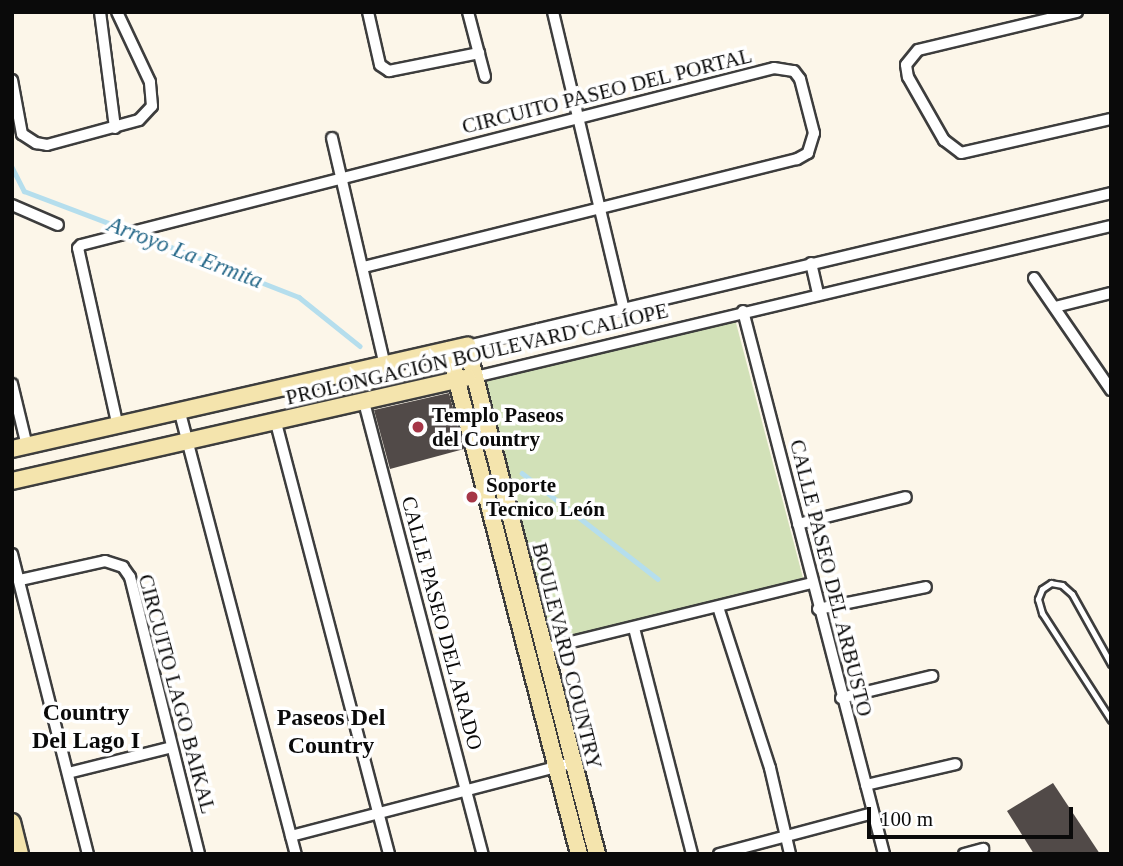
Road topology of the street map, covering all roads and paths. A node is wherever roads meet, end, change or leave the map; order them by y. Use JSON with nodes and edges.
{"nodes":[{"id":1,"x":100,"y":12,"type":"edge"},
{"id":2,"x":117,"y":12,"type":"edge"},
{"id":3,"x":368,"y":12,"type":"edge"},
{"id":4,"x":468,"y":12,"type":"edge"},
{"id":5,"x":553,"y":12,"type":"edge"},
{"id":6,"x":1077,"y":12,"type":"edge"},
{"id":7,"x":479,"y":53,"type":"junction"},
{"id":8,"x":485,"y":77,"type":"dead end"},
{"id":9,"x":12,"y":80,"type":"edge"},
{"id":10,"x":579,"y":118,"type":"junction"},
{"id":11,"x":1111,"y":119,"type":"edge"},
{"id":12,"x":115,"y":128,"type":"junction"},
{"id":13,"x":332,"y":138,"type":"dead end"},
{"id":14,"x":341,"y":177,"type":"junction"},
{"id":15,"x":1111,"y":193,"type":"edge"},
{"id":16,"x":12,"y":205,"type":"edge"},
{"id":17,"x":600,"y":206,"type":"junction"},
{"id":18,"x":58,"y":225,"type":"dead end"},
{"id":19,"x":1111,"y":226,"type":"edge"},
{"id":20,"x":811,"y":263,"type":"junction"},
{"id":21,"x":363,"y":267,"type":"junction"},
{"id":22,"x":1034,"y":278,"type":"dead end"},
{"id":23,"x":1111,"y":293,"type":"edge"},
{"id":24,"x":818,"y":294,"type":"junction"},
{"id":25,"x":1055,"y":307,"type":"junction"},
{"id":26,"x":624,"y":309,"type":"junction"},
{"id":27,"x":743,"y":311,"type":"junction"},
{"id":28,"x":467,"y":346,"type":"junction"},
{"id":29,"x":449,"y":350,"type":"junction"},
{"id":30,"x":385,"y":365,"type":"junction"},
{"id":31,"x":475,"y":377,"type":"junction"},
{"id":32,"x":457,"y":381,"type":"junction"},
{"id":33,"x":12,"y":384,"type":"edge"},
{"id":34,"x":1111,"y":390,"type":"edge"},
{"id":35,"x":364,"y":402,"type":"junction"},
{"id":36,"x":180,"y":413,"type":"junction"},
{"id":37,"x":276,"y":423,"type":"junction"},
{"id":38,"x":118,"y":427,"type":"junction"},
{"id":39,"x":188,"y":444,"type":"junction"},
{"id":40,"x":20,"y":448,"type":"edge"},
{"id":41,"x":12,"y":481,"type":"edge"},
{"id":42,"x":906,"y":498,"type":"dead end"},
{"id":43,"x":798,"y":523,"type":"junction"},
{"id":44,"x":12,"y":554,"type":"edge"},
{"id":45,"x":20,"y":580,"type":"junction"},
{"id":46,"x":812,"y":583,"type":"junction"},
{"id":47,"x":926,"y":587,"type":"dead end"},
{"id":48,"x":718,"y":607,"type":"junction"},
{"id":49,"x":818,"y":609,"type":"junction"},
{"id":50,"x":634,"y":628,"type":"junction"},
{"id":51,"x":543,"y":649,"type":"junction"},
{"id":52,"x":1111,"y":664,"type":"edge"},
{"id":53,"x":932,"y":676,"type":"dead end"},
{"id":54,"x":841,"y":698,"type":"junction"},
{"id":55,"x":1111,"y":720,"type":"edge"},
{"id":56,"x":172,"y":747,"type":"junction"},
{"id":57,"x":572,"y":762,"type":"junction"},
{"id":58,"x":956,"y":764,"type":"dead end"},
{"id":59,"x":556,"y":767,"type":"junction"},
{"id":60,"x":68,"y":773,"type":"junction"},
{"id":61,"x":866,"y":785,"type":"junction"},
{"id":62,"x":466,"y":790,"type":"junction"},
{"id":63,"x":378,"y":813,"type":"junction"},
{"id":64,"x":873,"y":813,"type":"junction"},
{"id":65,"x":12,"y":822,"type":"edge"},
{"id":66,"x":291,"y":836,"type":"junction"},
{"id":67,"x":786,"y":837,"type":"junction"},
{"id":68,"x":983,"y":849,"type":"dead end"},
{"id":69,"x":20,"y":854,"type":"edge"},
{"id":70,"x":88,"y":854,"type":"edge"},
{"id":71,"x":199,"y":854,"type":"edge"},
{"id":72,"x":296,"y":854,"type":"edge"},
{"id":73,"x":389,"y":854,"type":"edge"},
{"id":74,"x":483,"y":854,"type":"edge"},
{"id":75,"x":579,"y":854,"type":"edge"},
{"id":76,"x":597,"y":854,"type":"edge"},
{"id":77,"x":692,"y":854,"type":"edge"},
{"id":78,"x":719,"y":854,"type":"edge"},
{"id":79,"x":790,"y":854,"type":"edge"},
{"id":80,"x":884,"y":854,"type":"edge"},
{"id":81,"x":964,"y":854,"type":"edge"}],
"edges":[{"from":1,"to":12,"type":"street"},
{"from":2,"to":12,"type":"street"},
{"from":3,"to":7,"type":"street"},
{"from":4,"to":7,"type":"street"},
{"from":5,"to":10,"type":"street"},
{"from":6,"to":11,"type":"street"},
{"from":7,"to":8,"type":"street"},
{"from":9,"to":12,"type":"street"},
{"from":10,"to":14,"type":"street","name":"CIRCUITO PASEO DEL PORTAL"},
{"from":10,"to":17,"type":"street"},
{"from":10,"to":17,"type":"street","name":"CIRCUITO PASEO DEL PORTAL"},
{"from":13,"to":14,"type":"street"},
{"from":14,"to":21,"type":"street"},
{"from":14,"to":38,"type":"street","name":"CIRCUITO PASEO DEL PORTAL"},
{"from":15,"to":20,"type":"street","name":"PROLONGACIÓN BOULEVARD CALÍOPE"},
{"from":16,"to":18,"type":"street"},
{"from":17,"to":21,"type":"street","name":"CIRCUITO PASEO DEL PORTAL"},
{"from":17,"to":26,"type":"street"},
{"from":19,"to":24,"type":"street","name":"PROLONGACIÓN BOULEVARD CALÍOPE"},
{"from":20,"to":24,"type":"street"},
{"from":20,"to":26,"type":"street","name":"PROLONGACIÓN BOULEVARD CALÍOPE"},
{"from":21,"to":30,"type":"street"},
{"from":22,"to":25,"type":"street"},
{"from":23,"to":25,"type":"street"},
{"from":24,"to":27,"type":"street","name":"PROLONGACIÓN BOULEVARD CALÍOPE"},
{"from":25,"to":34,"type":"street"},
{"from":26,"to":28,"type":"street","name":"PROLONGACIÓN BOULEVARD CALÍOPE"},
{"from":27,"to":31,"type":"street","name":"PROLONGACIÓN BOULEVARD CALÍOPE"},
{"from":27,"to":43,"type":"street","name":"CALLE PASEO DEL ARBUSTO"},
{"from":28,"to":29,"type":"street","name":"PROLONGACIÓN BOULEVARD CALÍOPE"},
{"from":28,"to":31,"type":"street","name":"BOULEVARD COUNTRY"},
{"from":29,"to":30,"type":"street","name":"PROLONGACIÓN BOULEVARD CALÍOPE"},
{"from":29,"to":32,"type":"street","name":"BOULEVARD COUNTRY"},
{"from":30,"to":36,"type":"street","name":"PROLONGACIÓN BOULEVARD CALÍOPE"},
{"from":31,"to":32,"type":"street","name":"PROLONGACIÓN BOULEVARD CALÍOPE"},
{"from":31,"to":51,"type":"street","name":"BOULEVARD COUNTRY"},
{"from":32,"to":35,"type":"street","name":"PROLONGACIÓN BOULEVARD CALÍOPE"},
{"from":32,"to":59,"type":"street","name":"BOULEVARD COUNTRY"},
{"from":33,"to":40,"type":"street"},
{"from":35,"to":37,"type":"street","name":"PROLONGACIÓN BOULEVARD CALÍOPE"},
{"from":35,"to":62,"type":"street","name":"CALLE PASEO DEL ARADO"},
{"from":36,"to":38,"type":"street","name":"PROLONGACIÓN BOULEVARD CALÍOPE"},
{"from":36,"to":39,"type":"street"},
{"from":37,"to":39,"type":"street","name":"PROLONGACIÓN BOULEVARD CALÍOPE"},
{"from":37,"to":63,"type":"street"},
{"from":38,"to":40,"type":"street","name":"PROLONGACIÓN BOULEVARD CALÍOPE"},
{"from":39,"to":41,"type":"street","name":"PROLONGACIÓN BOULEVARD CALÍOPE"},
{"from":39,"to":66,"type":"street"},
{"from":42,"to":43,"type":"street"},
{"from":43,"to":46,"type":"street","name":"CALLE PASEO DEL ARBUSTO"},
{"from":44,"to":45,"type":"street"},
{"from":45,"to":56,"type":"street","name":"CIRCUITO LAGO BAIKAL"},
{"from":45,"to":60,"type":"street"},
{"from":46,"to":48,"type":"street"},
{"from":46,"to":49,"type":"street","name":"CALLE PASEO DEL ARBUSTO"},
{"from":47,"to":49,"type":"street"},
{"from":48,"to":50,"type":"street"},
{"from":48,"to":67,"type":"street"},
{"from":49,"to":54,"type":"street","name":"CALLE PASEO DEL ARBUSTO"},
{"from":50,"to":51,"type":"street"},
{"from":50,"to":77,"type":"street"},
{"from":51,"to":57,"type":"street","name":"BOULEVARD COUNTRY"},
{"from":52,"to":55,"type":"lane"},
{"from":53,"to":54,"type":"street"},
{"from":54,"to":61,"type":"street","name":"CALLE PASEO DEL ARBUSTO"},
{"from":56,"to":60,"type":"street"},
{"from":56,"to":71,"type":"street","name":"CIRCUITO LAGO BAIKAL"},
{"from":57,"to":59,"type":"street"},
{"from":57,"to":76,"type":"street","name":"BOULEVARD COUNTRY"},
{"from":58,"to":61,"type":"street"},
{"from":59,"to":62,"type":"street"},
{"from":59,"to":75,"type":"street","name":"BOULEVARD COUNTRY"},
{"from":60,"to":70,"type":"street"},
{"from":61,"to":64,"type":"street","name":"CALLE PASEO DEL ARBUSTO"},
{"from":62,"to":63,"type":"street"},
{"from":62,"to":74,"type":"street","name":"CALLE PASEO DEL ARADO"},
{"from":63,"to":66,"type":"street"},
{"from":63,"to":73,"type":"street"},
{"from":64,"to":67,"type":"street"},
{"from":64,"to":80,"type":"street","name":"CALLE PASEO DEL ARBUSTO"},
{"from":65,"to":69,"type":"street"},
{"from":66,"to":72,"type":"street"},
{"from":67,"to":78,"type":"street"},
{"from":67,"to":79,"type":"street"},
{"from":68,"to":81,"type":"street"}]}
